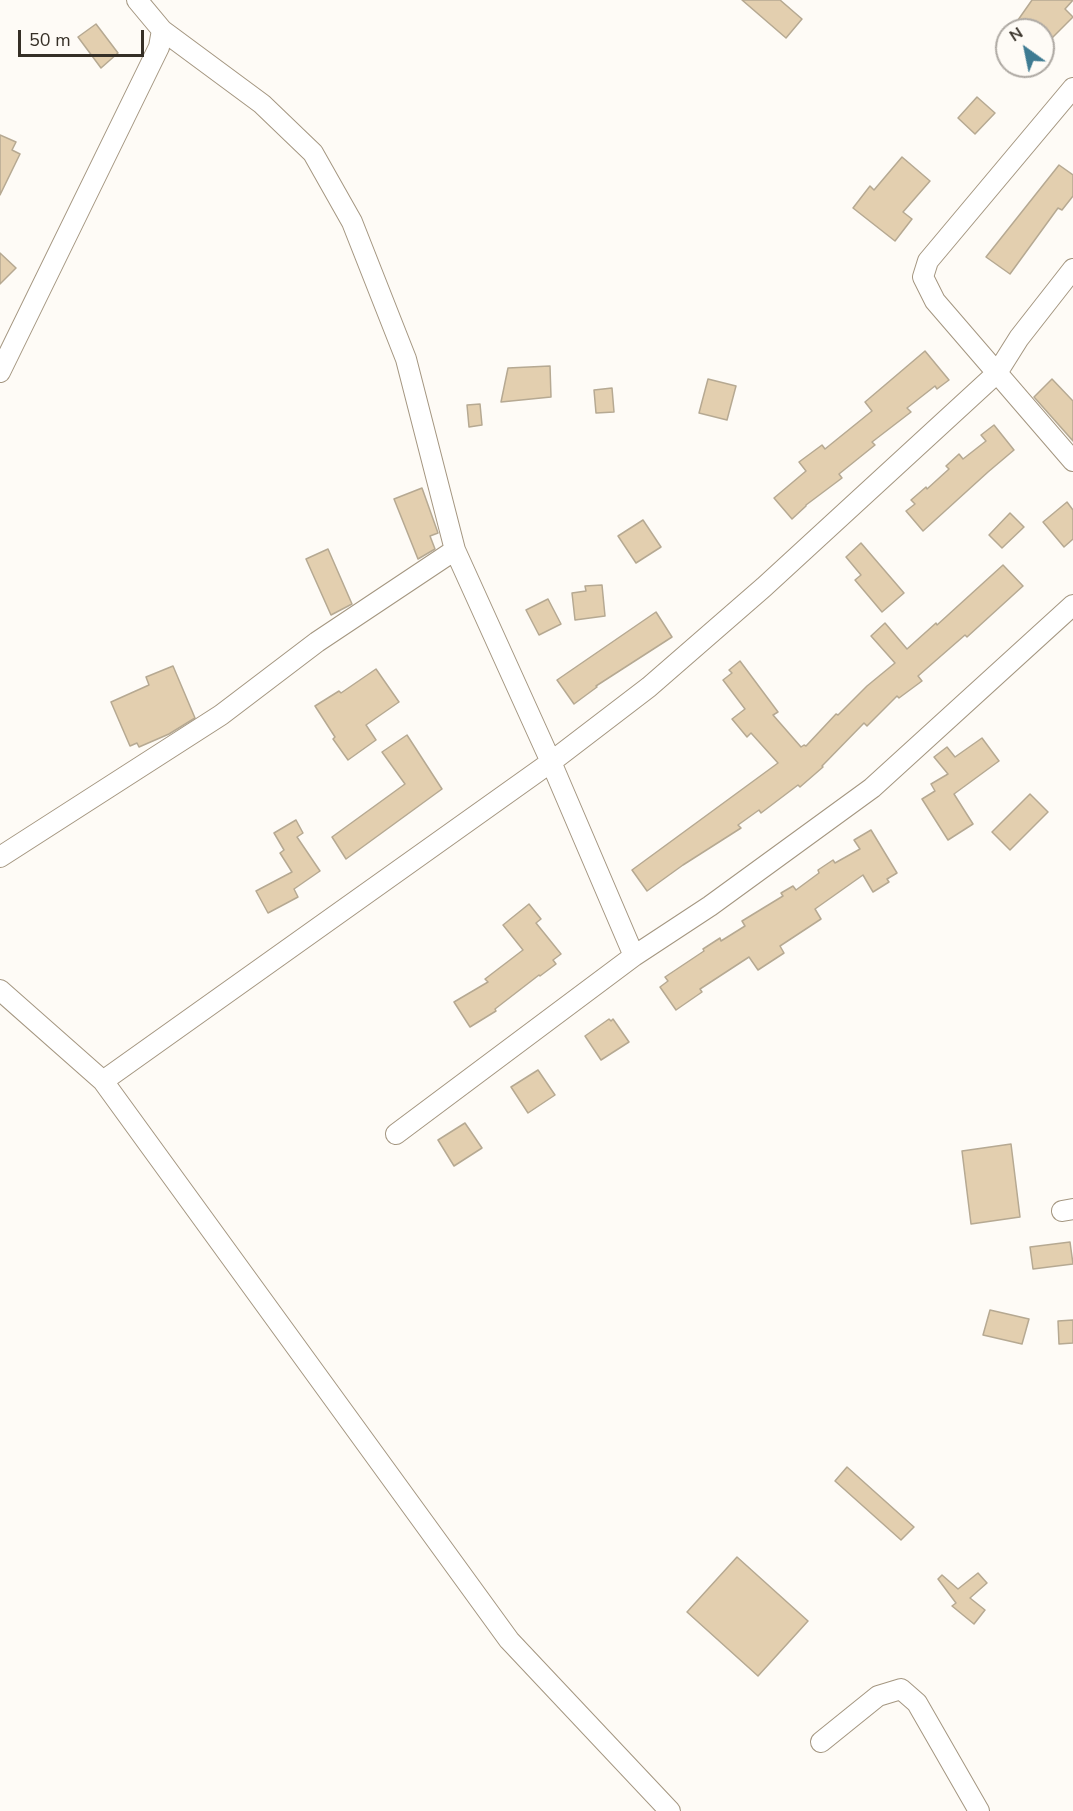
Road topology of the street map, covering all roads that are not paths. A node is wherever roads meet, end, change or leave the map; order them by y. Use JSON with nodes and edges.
{"nodes":[{"id":1,"x":137,"y":0,"type":"edge"},
{"id":2,"x":162,"y":30,"type":"junction"},
{"id":3,"x":1073,"y":88,"type":"edge"},
{"id":4,"x":1073,"y":269,"type":"edge"},
{"id":5,"x":0,"y":372,"type":"edge"},
{"id":6,"x":997,"y":373,"type":"junction"},
{"id":7,"x":1073,"y":461,"type":"edge"},
{"id":8,"x":455,"y":550,"type":"junction"},
{"id":9,"x":1073,"y":605,"type":"edge"},
{"id":10,"x":551,"y":762,"type":"junction"},
{"id":11,"x":0,"y":856,"type":"edge"},
{"id":12,"x":634,"y":956,"type":"junction"},
{"id":13,"x":0,"y":990,"type":"edge"},
{"id":14,"x":103,"y":1081,"type":"junction"},
{"id":15,"x":396,"y":1134,"type":"dead end"},
{"id":16,"x":821,"y":1742,"type":"dead end"},
{"id":17,"x":670,"y":1811,"type":"edge"},
{"id":18,"x":979,"y":1811,"type":"edge"}],
"edges":[{"from":1,"to":2,"type":"street"},
{"from":2,"to":5,"type":"street"},
{"from":2,"to":8,"type":"street"},
{"from":3,"to":6,"type":"street"},
{"from":4,"to":6,"type":"street"},
{"from":6,"to":7,"type":"street"},
{"from":6,"to":10,"type":"street"},
{"from":8,"to":10,"type":"street"},
{"from":8,"to":11,"type":"street"},
{"from":9,"to":12,"type":"street"},
{"from":10,"to":12,"type":"street"},
{"from":10,"to":14,"type":"street"},
{"from":12,"to":15,"type":"street"},
{"from":13,"to":14,"type":"street"},
{"from":14,"to":17,"type":"street"},
{"from":16,"to":18,"type":"street"}]}
